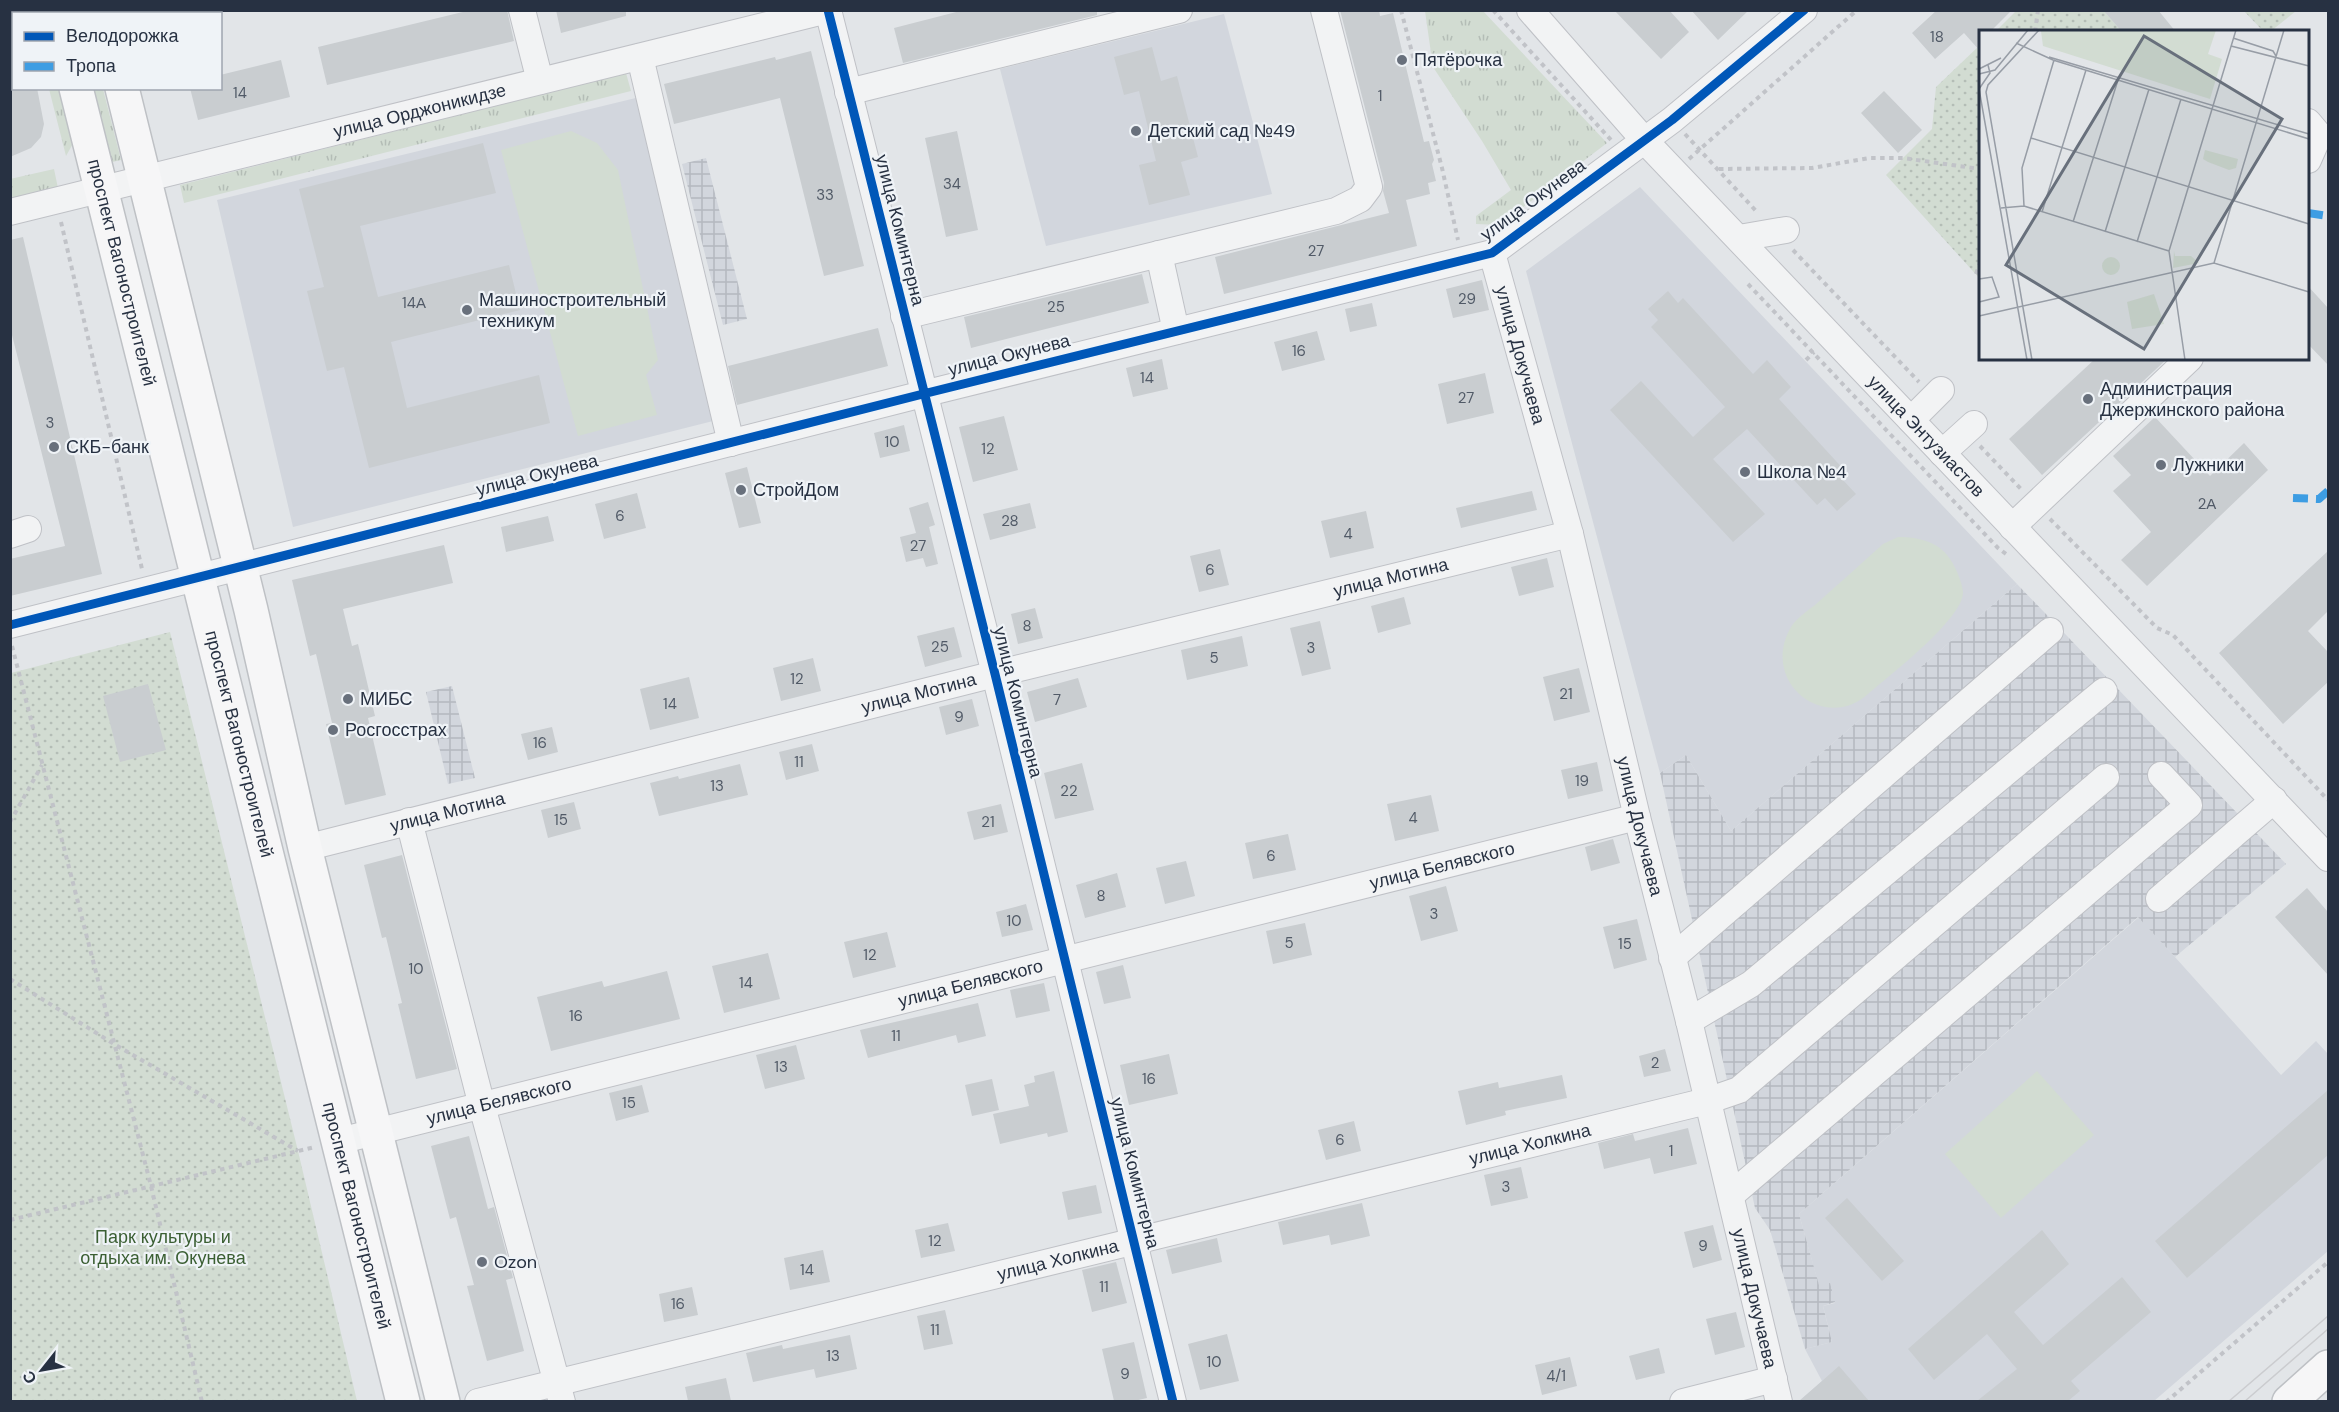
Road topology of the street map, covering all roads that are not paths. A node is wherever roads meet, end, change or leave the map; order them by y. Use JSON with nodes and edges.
{"nodes":[{"id":1,"x":522,"y":10,"type":"edge"},
{"id":2,"x":828,"y":10,"type":"edge"},
{"id":3,"x":1179,"y":10,"type":"edge"},
{"id":4,"x":1324,"y":10,"type":"edge"},
{"id":5,"x":1530,"y":10,"type":"edge"},
{"id":6,"x":1804,"y":10,"type":"edge"},
{"id":7,"x":1122,"y":17,"type":"edge"},
{"id":8,"x":639,"y":57,"type":"junction"},
{"id":9,"x":540,"y":81,"type":"junction"},
{"id":10,"x":76,"y":90,"type":"edge"},
{"id":11,"x":122,"y":90,"type":"edge"},
{"id":12,"x":848,"y":92,"type":"junction"},
{"id":13,"x":2309,"y":124,"type":"edge"},
{"id":14,"x":1645,"y":141,"type":"junction"},
{"id":15,"x":2309,"y":156,"type":"edge"},
{"id":16,"x":144,"y":178,"type":"junction"},
{"id":17,"x":101,"y":189,"type":"junction"},
{"id":18,"x":10,"y":212,"type":"edge"},
{"id":19,"x":1781,"y":231,"type":"road end"},
{"id":20,"x":1739,"y":238,"type":"junction"},
{"id":21,"x":1492,"y":253,"type":"junction"},
{"id":22,"x":1160,"y":254,"type":"junction"},
{"id":23,"x":904,"y":316,"type":"junction"},
{"id":24,"x":1176,"y":331,"type":"junction"},
{"id":25,"x":2188,"y":360,"type":"edge"},
{"id":26,"x":923,"y":394,"type":"junction"},
{"id":27,"x":1937,"y":394,"type":"road end"},
{"id":28,"x":1911,"y":420,"type":"junction"},
{"id":29,"x":1970,"y":427,"type":"road end"},
{"id":30,"x":731,"y":442,"type":"junction"},
{"id":31,"x":1942,"y":453,"type":"junction"},
{"id":32,"x":2012,"y":527,"type":"junction"},
{"id":33,"x":1570,"y":534,"type":"junction"},
{"id":34,"x":241,"y":567,"type":"junction"},
{"id":35,"x":198,"y":578,"type":"junction"},
{"id":36,"x":10,"y":626,"type":"edge"},
{"id":37,"x":2050,"y":631,"type":"dead end"},
{"id":38,"x":995,"y":674,"type":"junction"},
{"id":39,"x":2104,"y":691,"type":"dead end"},
{"id":40,"x":2161,"y":775,"type":"dead end"},
{"id":41,"x":2106,"y":777,"type":"dead end"},
{"id":42,"x":2274,"y":800,"type":"junction"},
{"id":43,"x":1637,"y":817,"type":"junction"},
{"id":44,"x":409,"y":821,"type":"junction"},
{"id":45,"x":305,"y":848,"type":"junction"},
{"id":46,"x":2328,"y":858,"type":"edge"},
{"id":47,"x":2159,"y":899,"type":"dead end"},
{"id":48,"x":1672,"y":958,"type":"junction"},
{"id":49,"x":1065,"y":959,"type":"junction"},
{"id":50,"x":1689,"y":1021,"type":"junction"},
{"id":51,"x":1707,"y":1101,"type":"junction"},
{"id":52,"x":482,"y":1106,"type":"junction"},
{"id":53,"x":376,"y":1132,"type":"junction"},
{"id":54,"x":339,"y":1141,"type":"junction"},
{"id":55,"x":1731,"y":1195,"type":"junction"},
{"id":56,"x":1134,"y":1240,"type":"junction"},
{"id":57,"x":2328,"y":1368,"type":"edge"},
{"id":58,"x":1777,"y":1390,"type":"edge"},
{"id":59,"x":559,"y":1392,"type":"edge"},
{"id":60,"x":404,"y":1401,"type":"edge"},
{"id":61,"x":443,"y":1401,"type":"edge"},
{"id":62,"x":478,"y":1401,"type":"edge"},
{"id":63,"x":1173,"y":1401,"type":"edge"},
{"id":64,"x":1683,"y":1401,"type":"edge"},
{"id":65,"x":2289,"y":1401,"type":"edge"}],
"edges":[{"from":1,"to":9,"type":"street"},
{"from":2,"to":8,"type":"street","name":"улица Орджоникидзе"},
{"from":2,"to":12,"type":"street","name":"улица Коминтерна"},
{"from":3,"to":7,"type":"street"},
{"from":4,"to":22,"type":"street"},
{"from":5,"to":14,"type":"street","name":"улица Энтузиастов"},
{"from":6,"to":14,"type":"street","name":"улица Окунева"},
{"from":7,"to":12,"type":"street"},
{"from":8,"to":9,"type":"street","name":"улица Орджоникидзе"},
{"from":8,"to":30,"type":"street"},
{"from":9,"to":16,"type":"street","name":"улица Орджоникидзе"},
{"from":10,"to":17,"type":"main road","name":"проспект Вагоностроителей"},
{"from":11,"to":16,"type":"main road"},
{"from":12,"to":23,"type":"street","name":"улица Коминтерна"},
{"from":13,"to":15,"type":"street"},
{"from":14,"to":20,"type":"street","name":"улица Энтузиастов"},
{"from":14,"to":21,"type":"street","name":"улица Окунева"},
{"from":16,"to":17,"type":"street","name":"улица Орджоникидзе"},
{"from":16,"to":34,"type":"main road"},
{"from":17,"to":18,"type":"street","name":"улица Орджоникидзе"},
{"from":17,"to":35,"type":"main road","name":"проспект Вагоностроителей"},
{"from":19,"to":20,"type":"street"},
{"from":20,"to":28,"type":"street","name":"улица Энтузиастов"},
{"from":21,"to":24,"type":"street","name":"улица Окунева"},
{"from":21,"to":33,"type":"street","name":"улица Докучаева"},
{"from":22,"to":23,"type":"street"},
{"from":22,"to":24,"type":"street"},
{"from":23,"to":26,"type":"street","name":"улица Коминтерна"},
{"from":24,"to":26,"type":"street","name":"улица Окунева"},
{"from":25,"to":32,"type":"street"},
{"from":26,"to":30,"type":"street","name":"улица Окунева"},
{"from":26,"to":38,"type":"street","name":"улица Коминтерна"},
{"from":27,"to":28,"type":"street"},
{"from":28,"to":31,"type":"street","name":"улица Энтузиастов"},
{"from":29,"to":31,"type":"street"},
{"from":30,"to":34,"type":"street","name":"улица Окунева"},
{"from":31,"to":32,"type":"street","name":"улица Энтузиастов"},
{"from":32,"to":42,"type":"street","name":"улица Энтузиастов"},
{"from":33,"to":38,"type":"street","name":"улица Мотина"},
{"from":33,"to":43,"type":"street","name":"улица Докучаева"},
{"from":34,"to":35,"type":"street","name":"улица Окунева"},
{"from":34,"to":45,"type":"main road"},
{"from":35,"to":36,"type":"street","name":"улица Окунева"},
{"from":35,"to":54,"type":"main road","name":"проспект Вагоностроителей"},
{"from":37,"to":48,"type":"street"},
{"from":38,"to":44,"type":"street","name":"улица Мотина"},
{"from":38,"to":49,"type":"street","name":"улица Коминтерна"},
{"from":39,"to":50,"type":"street"},
{"from":40,"to":55,"type":"street"},
{"from":41,"to":51,"type":"street","name":"улица Холкина"},
{"from":42,"to":46,"type":"street","name":"улица Энтузиастов"},
{"from":42,"to":47,"type":"street"},
{"from":43,"to":48,"type":"street","name":"улица Докучаева"},
{"from":43,"to":49,"type":"street","name":"улица Белявского"},
{"from":44,"to":45,"type":"street","name":"улица Мотина"},
{"from":44,"to":52,"type":"street"},
{"from":45,"to":53,"type":"main road"},
{"from":48,"to":50,"type":"street","name":"улица Докучаева"},
{"from":49,"to":52,"type":"street","name":"улица Белявского"},
{"from":49,"to":56,"type":"street","name":"улица Коминтерна"},
{"from":50,"to":51,"type":"street","name":"улица Докучаева"},
{"from":51,"to":55,"type":"street","name":"улица Докучаева"},
{"from":51,"to":56,"type":"street","name":"улица Холкина"},
{"from":52,"to":53,"type":"street","name":"улица Белявского"},
{"from":52,"to":59,"type":"street"},
{"from":53,"to":54,"type":"street","name":"улица Белявского"},
{"from":53,"to":61,"type":"main road"},
{"from":54,"to":60,"type":"main road","name":"проспект Вагоностроителей"},
{"from":55,"to":58,"type":"street","name":"улица Докучаева"},
{"from":56,"to":59,"type":"street","name":"улица Холкина"},
{"from":56,"to":63,"type":"street","name":"улица Коминтерна"},
{"from":57,"to":65,"type":"main road"},
{"from":58,"to":64,"type":"street"},
{"from":59,"to":62,"type":"street","name":"улица Холкина"}]}
